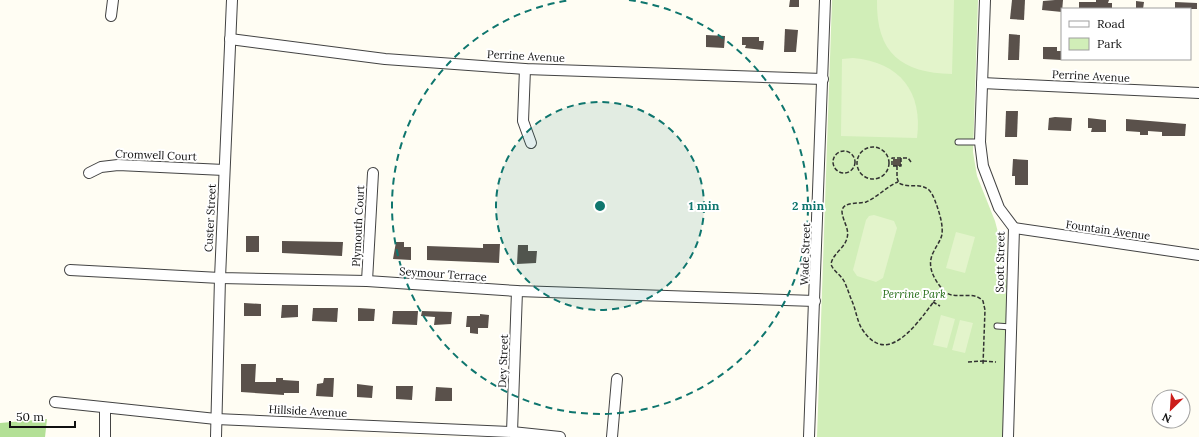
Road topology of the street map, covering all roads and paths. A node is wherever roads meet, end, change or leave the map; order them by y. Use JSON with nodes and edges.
{"nodes":[{"id":1,"x":113,"y":0,"type":"edge"},
{"id":2,"x":232,"y":0,"type":"edge"},
{"id":3,"x":825,"y":0,"type":"edge"},
{"id":4,"x":985,"y":0,"type":"edge"},
{"id":5,"x":111,"y":16,"type":"dead end"},
{"id":6,"x":230,"y":39,"type":"junction"},
{"id":7,"x":525,"y":69,"type":"junction"},
{"id":8,"x":822,"y":79,"type":"junction"},
{"id":9,"x":982,"y":83,"type":"junction"},
{"id":10,"x":1199,"y":93,"type":"edge"},
{"id":11,"x":958,"y":142,"type":"dead end"},
{"id":12,"x":980,"y":142,"type":"junction"},
{"id":13,"x":531,"y":143,"type":"dead end"},
{"id":14,"x":901,"y":158,"type":"junction"},
{"id":15,"x":856,"y":162,"type":"junction"},
{"id":16,"x":889,"y":162,"type":"junction"},
{"id":17,"x":892,"y":162,"type":"junction"},
{"id":18,"x":911,"y":162,"type":"dead end"},
{"id":19,"x":897,"y":166,"type":"junction"},
{"id":20,"x":224,"y":170,"type":"junction"},
{"id":21,"x":89,"y":173,"type":"dead end"},
{"id":22,"x":373,"y":173,"type":"dead end"},
{"id":23,"x":898,"y":182,"type":"junction"},
{"id":24,"x":1014,"y":228,"type":"junction"},
{"id":25,"x":1199,"y":255,"type":"edge"},
{"id":26,"x":70,"y":270,"type":"dead end"},
{"id":27,"x":220,"y":278,"type":"junction"},
{"id":28,"x":367,"y":281,"type":"junction"},
{"id":29,"x":942,"y":290,"type":"junction"},
{"id":30,"x":517,"y":291,"type":"junction"},
{"id":31,"x":815,"y":301,"type":"junction"},
{"id":32,"x":933,"y":302,"type":"junction"},
{"id":33,"x":940,"y":306,"type":"dead end"},
{"id":34,"x":997,"y":326,"type":"dead end"},
{"id":35,"x":1011,"y":327,"type":"junction"},
{"id":36,"x":983,"y":361,"type":"junction"},
{"id":37,"x":968,"y":362,"type":"dead end"},
{"id":38,"x":996,"y":362,"type":"dead end"},
{"id":39,"x":983,"y":365,"type":"dead end"},
{"id":40,"x":617,"y":379,"type":"dead end"},
{"id":41,"x":55,"y":402,"type":"dead end"},
{"id":42,"x":105,"y":409,"type":"junction"},
{"id":43,"x":216,"y":419,"type":"junction"},
{"id":44,"x":512,"y":432,"type":"junction"},
{"id":45,"x":105,"y":437,"type":"edge"},
{"id":46,"x":216,"y":437,"type":"edge"},
{"id":47,"x":560,"y":437,"type":"edge"},
{"id":48,"x":612,"y":437,"type":"edge"},
{"id":49,"x":809,"y":437,"type":"edge"},
{"id":50,"x":1008,"y":437,"type":"edge"}],
"edges":[{"from":1,"to":5,"type":"street"},
{"from":2,"to":6,"type":"street","name":"Custer Street"},
{"from":3,"to":8,"type":"street","name":"Wade Street"},
{"from":4,"to":9,"type":"street","name":"Scott Street"},
{"from":6,"to":7,"type":"street","name":"Perrine Avenue"},
{"from":6,"to":20,"type":"street","name":"Custer Street"},
{"from":7,"to":8,"type":"street","name":"Perrine Avenue"},
{"from":7,"to":13,"type":"street"},
{"from":8,"to":31,"type":"street","name":"Wade Street"},
{"from":9,"to":10,"type":"street","name":"Perrine Avenue"},
{"from":9,"to":12,"type":"street","name":"Scott Street"},
{"from":11,"to":12,"type":"lane"},
{"from":12,"to":24,"type":"street","name":"Scott Street"},
{"from":14,"to":17,"type":"path"},
{"from":14,"to":18,"type":"path"},
{"from":14,"to":19,"type":"path"},
{"from":15,"to":15,"type":"path"},
{"from":15,"to":16,"type":"path"},
{"from":15,"to":16,"type":"path"},
{"from":16,"to":17,"type":"path"},
{"from":17,"to":19,"type":"path"},
{"from":19,"to":23,"type":"path"},
{"from":20,"to":21,"type":"street","name":"Cromwell Court"},
{"from":20,"to":27,"type":"street","name":"Custer Street"},
{"from":22,"to":28,"type":"street","name":"Plymouth Court"},
{"from":23,"to":29,"type":"path"},
{"from":23,"to":32,"type":"path"},
{"from":24,"to":25,"type":"street","name":"Fountain Avenue"},
{"from":24,"to":35,"type":"street","name":"Scott Street"},
{"from":26,"to":27,"type":"street","name":"Seymour Terrace"},
{"from":27,"to":28,"type":"street","name":"Seymour Terrace"},
{"from":27,"to":43,"type":"street","name":"Custer Street"},
{"from":28,"to":30,"type":"street","name":"Seymour Terrace"},
{"from":29,"to":32,"type":"path"},
{"from":29,"to":36,"type":"path"},
{"from":30,"to":31,"type":"street","name":"Seymour Terrace"},
{"from":30,"to":44,"type":"street","name":"Dey Street"},
{"from":31,"to":49,"type":"street","name":"Wade Street"},
{"from":32,"to":33,"type":"path"},
{"from":34,"to":35,"type":"lane"},
{"from":35,"to":50,"type":"street","name":"Scott Street"},
{"from":36,"to":37,"type":"path"},
{"from":36,"to":38,"type":"path"},
{"from":36,"to":39,"type":"path"},
{"from":40,"to":48,"type":"street"},
{"from":41,"to":42,"type":"street","name":"Hillside Avenue"},
{"from":42,"to":43,"type":"street","name":"Hillside Avenue"},
{"from":42,"to":45,"type":"street"},
{"from":43,"to":44,"type":"street","name":"Hillside Avenue"},
{"from":43,"to":46,"type":"street","name":"Custer Street"},
{"from":44,"to":47,"type":"street","name":"Hillside Avenue"}]}
